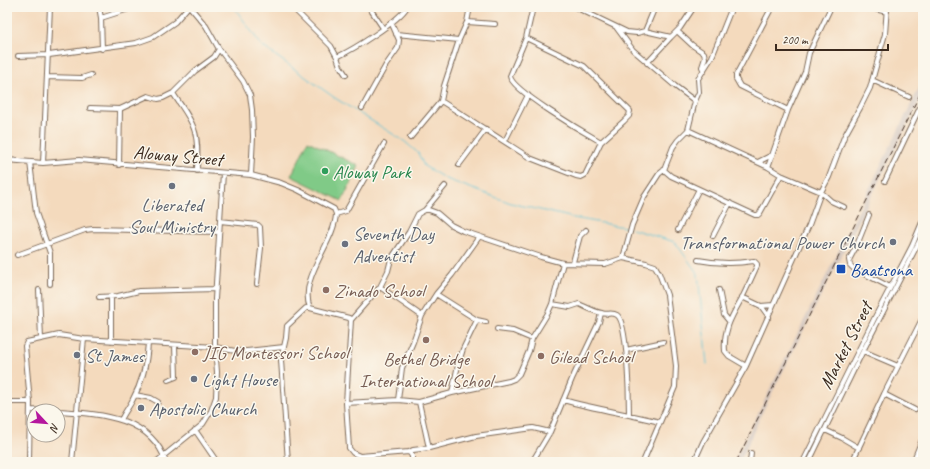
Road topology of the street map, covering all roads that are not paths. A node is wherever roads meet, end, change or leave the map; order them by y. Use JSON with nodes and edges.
{"nodes":[{"id":1,"x":50,"y":7,"type":"edge"},
{"id":2,"x":99,"y":7,"type":"edge"},
{"id":3,"x":134,"y":7,"type":"edge"},
{"id":4,"x":189,"y":7,"type":"edge"},
{"id":5,"x":292,"y":7,"type":"edge"},
{"id":6,"x":369,"y":7,"type":"edge"},
{"id":7,"x":407,"y":7,"type":"edge"},
{"id":8,"x":470,"y":7,"type":"edge"},
{"id":9,"x":533,"y":7,"type":"edge"},
{"id":10,"x":575,"y":7,"type":"edge"},
{"id":11,"x":655,"y":7,"type":"edge"},
{"id":12,"x":694,"y":7,"type":"edge"},
{"id":13,"x":732,"y":7,"type":"edge"},
{"id":14,"x":772,"y":7,"type":"edge"},
{"id":15,"x":831,"y":7,"type":"edge"},
{"id":16,"x":867,"y":7,"type":"edge"},
{"id":17,"x":888,"y":7,"type":"edge"},
{"id":18,"x":586,"y":9,"type":"edge"},
{"id":19,"x":886,"y":12,"type":"junction"},
{"id":20,"x":101,"y":18,"type":"junction"},
{"id":21,"x":391,"y":22,"type":"junction"},
{"id":22,"x":467,"y":22,"type":"junction"},
{"id":23,"x":495,"y":24,"type":"dead end"},
{"id":24,"x":614,"y":25,"type":"junction"},
{"id":25,"x":384,"y":28,"type":"junction"},
{"id":26,"x":677,"y":30,"type":"junction"},
{"id":27,"x":645,"y":31,"type":"junction"},
{"id":28,"x":396,"y":34,"type":"junction"},
{"id":29,"x":671,"y":37,"type":"junction"},
{"id":30,"x":526,"y":38,"type":"junction"},
{"id":31,"x":459,"y":40,"type":"junction"},
{"id":32,"x":102,"y":49,"type":"junction"},
{"id":33,"x":219,"y":49,"type":"junction"},
{"id":34,"x":48,"y":55,"type":"junction"},
{"id":35,"x":18,"y":56,"type":"dead end"},
{"id":36,"x":337,"y":57,"type":"junction"},
{"id":37,"x":647,"y":63,"type":"junction"},
{"id":38,"x":704,"y":71,"type":"junction"},
{"id":39,"x":91,"y":75,"type":"dead end"},
{"id":40,"x":346,"y":75,"type":"dead end"},
{"id":41,"x":47,"y":78,"type":"junction"},
{"id":42,"x":872,"y":80,"type":"junction"},
{"id":43,"x":173,"y":94,"type":"junction"},
{"id":44,"x":528,"y":95,"type":"junction"},
{"id":45,"x":909,"y":97,"type":"dead end"},
{"id":46,"x":695,"y":101,"type":"junction"},
{"id":47,"x":923,"y":101,"type":"edge"},
{"id":48,"x":441,"y":102,"type":"junction"},
{"id":49,"x":90,"y":108,"type":"dead end"},
{"id":50,"x":362,"y":108,"type":"dead end"},
{"id":51,"x":120,"y":109,"type":"junction"},
{"id":52,"x":788,"y":110,"type":"junction"},
{"id":53,"x":486,"y":129,"type":"junction"},
{"id":54,"x":688,"y":130,"type":"junction"},
{"id":55,"x":410,"y":138,"type":"dead end"},
{"id":56,"x":504,"y":141,"type":"junction"},
{"id":57,"x":601,"y":142,"type":"junction"},
{"id":58,"x":384,"y":144,"type":"dead end"},
{"id":59,"x":772,"y":155,"type":"junction"},
{"id":60,"x":7,"y":160,"type":"edge"},
{"id":61,"x":30,"y":162,"type":"junction"},
{"id":62,"x":758,"y":162,"type":"junction"},
{"id":63,"x":43,"y":163,"type":"junction"},
{"id":64,"x":119,"y":165,"type":"junction"},
{"id":65,"x":459,"y":166,"type":"dead end"},
{"id":66,"x":768,"y":167,"type":"junction"},
{"id":67,"x":664,"y":170,"type":"junction"},
{"id":68,"x":197,"y":171,"type":"junction"},
{"id":69,"x":223,"y":173,"type":"junction"},
{"id":70,"x":251,"y":175,"type":"junction"},
{"id":71,"x":781,"y":175,"type":"junction"},
{"id":72,"x":885,"y":181,"type":"dead end"},
{"id":73,"x":445,"y":186,"type":"dead end"},
{"id":74,"x":699,"y":189,"type":"junction"},
{"id":75,"x":821,"y":192,"type":"junction"},
{"id":76,"x":730,"y":203,"type":"junction"},
{"id":77,"x":844,"y":207,"type":"dead end"},
{"id":78,"x":425,"y":210,"type":"junction"},
{"id":79,"x":336,"y":214,"type":"junction"},
{"id":80,"x":868,"y":215,"type":"dead end"},
{"id":81,"x":923,"y":220,"type":"edge"},
{"id":82,"x":220,"y":221,"type":"junction"},
{"id":83,"x":586,"y":230,"type":"dead end"},
{"id":84,"x":678,"y":230,"type":"dead end"},
{"id":85,"x":220,"y":232,"type":"junction"},
{"id":86,"x":923,"y":235,"type":"edge"},
{"id":87,"x":713,"y":236,"type":"dead end"},
{"id":88,"x":479,"y":237,"type":"junction"},
{"id":89,"x":46,"y":244,"type":"junction"},
{"id":90,"x":16,"y":255,"type":"dead end"},
{"id":91,"x":623,"y":258,"type":"junction"},
{"id":92,"x":698,"y":260,"type":"dead end"},
{"id":93,"x":573,"y":262,"type":"junction"},
{"id":94,"x":563,"y":263,"type":"junction"},
{"id":95,"x":50,"y":284,"type":"dead end"},
{"id":96,"x":257,"y":284,"type":"dead end"},
{"id":97,"x":380,"y":287,"type":"junction"},
{"id":98,"x":890,"y":287,"type":"junction"},
{"id":99,"x":216,"y":289,"type":"junction"},
{"id":100,"x":39,"y":290,"type":"dead end"},
{"id":101,"x":719,"y":290,"type":"dead end"},
{"id":102,"x":436,"y":294,"type":"junction"},
{"id":103,"x":111,"y":296,"type":"junction"},
{"id":104,"x":99,"y":297,"type":"dead end"},
{"id":105,"x":742,"y":297,"type":"junction"},
{"id":106,"x":552,"y":304,"type":"junction"},
{"id":107,"x":773,"y":305,"type":"junction"},
{"id":108,"x":761,"y":306,"type":"junction"},
{"id":109,"x":310,"y":308,"type":"junction"},
{"id":110,"x":601,"y":314,"type":"junction"},
{"id":111,"x":422,"y":316,"type":"junction"},
{"id":112,"x":768,"y":316,"type":"junction"},
{"id":113,"x":923,"y":317,"type":"edge"},
{"id":114,"x":351,"y":320,"type":"junction"},
{"id":115,"x":477,"y":320,"type":"junction"},
{"id":116,"x":729,"y":321,"type":"junction"},
{"id":117,"x":486,"y":322,"type":"dead end"},
{"id":118,"x":497,"y":328,"type":"dead end"},
{"id":119,"x":41,"y":339,"type":"junction"},
{"id":120,"x":84,"y":339,"type":"junction"},
{"id":121,"x":532,"y":339,"type":"junction"},
{"id":122,"x":111,"y":341,"type":"junction"},
{"id":123,"x":663,"y":342,"type":"dead end"},
{"id":124,"x":148,"y":343,"type":"junction"},
{"id":125,"x":175,"y":345,"type":"junction"},
{"id":126,"x":215,"y":347,"type":"junction"},
{"id":127,"x":284,"y":347,"type":"junction"},
{"id":128,"x":626,"y":350,"type":"junction"},
{"id":129,"x":863,"y":351,"type":"junction"},
{"id":130,"x":746,"y":366,"type":"junction"},
{"id":131,"x":898,"y":366,"type":"junction"},
{"id":132,"x":168,"y":380,"type":"dead end"},
{"id":133,"x":452,"y":393,"type":"junction"},
{"id":134,"x":884,"y":394,"type":"junction"},
{"id":135,"x":135,"y":395,"type":"junction"},
{"id":136,"x":398,"y":400,"type":"junction"},
{"id":137,"x":563,"y":400,"type":"junction"},
{"id":138,"x":7,"y":402,"type":"edge"},
{"id":139,"x":30,"y":402,"type":"joint"},
{"id":140,"x":158,"y":402,"type":"dead end"},
{"id":141,"x":419,"y":402,"type":"junction"},
{"id":142,"x":346,"y":403,"type":"junction"},
{"id":143,"x":915,"y":410,"type":"dead end"},
{"id":144,"x":66,"y":411,"type":"edge"},
{"id":145,"x":76,"y":412,"type":"junction"},
{"id":146,"x":630,"y":415,"type":"junction"},
{"id":147,"x":121,"y":420,"type":"junction"},
{"id":148,"x":660,"y":422,"type":"junction"},
{"id":149,"x":195,"y":430,"type":"junction"},
{"id":150,"x":825,"y":430,"type":"junction"},
{"id":151,"x":550,"y":432,"type":"junction"},
{"id":152,"x":923,"y":437,"type":"edge"},
{"id":153,"x":29,"y":443,"type":"edge"},
{"id":154,"x":429,"y":448,"type":"junction"},
{"id":155,"x":859,"y":448,"type":"junction"},
{"id":156,"x":409,"y":452,"type":"junction"},
{"id":157,"x":751,"y":453,"type":"dead end"},
{"id":158,"x":163,"y":455,"type":"junction"},
{"id":159,"x":916,"y":455,"type":"junction"},
{"id":160,"x":923,"y":458,"type":"edge"},
{"id":161,"x":29,"y":462,"type":"edge"},
{"id":162,"x":72,"y":462,"type":"edge"},
{"id":163,"x":156,"y":462,"type":"edge"},
{"id":164,"x":166,"y":462,"type":"edge"},
{"id":165,"x":217,"y":462,"type":"edge"},
{"id":166,"x":288,"y":462,"type":"edge"},
{"id":167,"x":412,"y":462,"type":"edge"},
{"id":168,"x":532,"y":462,"type":"edge"},
{"id":169,"x":643,"y":462,"type":"edge"},
{"id":170,"x":694,"y":462,"type":"edge"},
{"id":171,"x":750,"y":462,"type":"edge"},
{"id":172,"x":803,"y":462,"type":"edge"},
{"id":173,"x":809,"y":462,"type":"edge"},
{"id":174,"x":852,"y":462,"type":"edge"},
{"id":175,"x":913,"y":462,"type":"edge"}],
"edges":[{"from":1,"to":34,"type":"street"},
{"from":2,"to":20,"type":"street"},
{"from":3,"to":20,"type":"street"},
{"from":4,"to":32,"type":"street"},
{"from":4,"to":33,"type":"street"},
{"from":5,"to":36,"type":"street"},
{"from":6,"to":25,"type":"street"},
{"from":7,"to":21,"type":"street"},
{"from":8,"to":22,"type":"street"},
{"from":9,"to":30,"type":"street"},
{"from":10,"to":18,"type":"street"},
{"from":11,"to":27,"type":"street"},
{"from":12,"to":26,"type":"street"},
{"from":13,"to":38,"type":"street"},
{"from":14,"to":52,"type":"street"},
{"from":15,"to":52,"type":"street"},
{"from":16,"to":19,"type":"street"},
{"from":17,"to":19,"type":"street"},
{"from":18,"to":24,"type":"street"},
{"from":19,"to":42,"type":"street"},
{"from":20,"to":32,"type":"street"},
{"from":21,"to":25,"type":"street"},
{"from":21,"to":28,"type":"street"},
{"from":22,"to":23,"type":"street"},
{"from":22,"to":31,"type":"street"},
{"from":24,"to":27,"type":"street"},
{"from":24,"to":37,"type":"street"},
{"from":25,"to":36,"type":"street"},
{"from":26,"to":29,"type":"street"},
{"from":26,"to":38,"type":"street"},
{"from":27,"to":29,"type":"street"},
{"from":28,"to":31,"type":"street"},
{"from":28,"to":50,"type":"street"},
{"from":29,"to":37,"type":"street"},
{"from":30,"to":44,"type":"street"},
{"from":30,"to":57,"type":"street"},
{"from":31,"to":48,"type":"street"},
{"from":32,"to":34,"type":"street"},
{"from":33,"to":43,"type":"street"},
{"from":33,"to":70,"type":"street"},
{"from":34,"to":35,"type":"street"},
{"from":34,"to":41,"type":"street"},
{"from":36,"to":40,"type":"street"},
{"from":37,"to":46,"type":"street"},
{"from":38,"to":46,"type":"street"},
{"from":39,"to":41,"type":"street"},
{"from":41,"to":63,"type":"street"},
{"from":42,"to":45,"type":"street"},
{"from":42,"to":75,"type":"street"},
{"from":43,"to":51,"type":"street"},
{"from":43,"to":68,"type":"street"},
{"from":44,"to":56,"type":"street"},
{"from":44,"to":57,"type":"street"},
{"from":46,"to":54,"type":"street"},
{"from":47,"to":72,"type":"street"},
{"from":48,"to":53,"type":"street"},
{"from":48,"to":55,"type":"street"},
{"from":49,"to":51,"type":"street"},
{"from":51,"to":64,"type":"street"},
{"from":52,"to":59,"type":"street"},
{"from":53,"to":56,"type":"street"},
{"from":53,"to":65,"type":"street"},
{"from":54,"to":62,"type":"street"},
{"from":54,"to":67,"type":"street"},
{"from":56,"to":57,"type":"street"},
{"from":58,"to":79,"type":"street"},
{"from":59,"to":62,"type":"street"},
{"from":59,"to":66,"type":"street"},
{"from":60,"to":61,"type":"street","name":"Aloway Street"},
{"from":61,"to":63,"type":"street","name":"Aloway Street"},
{"from":61,"to":89,"type":"street"},
{"from":62,"to":66,"type":"street"},
{"from":63,"to":64,"type":"street","name":"Aloway Street"},
{"from":64,"to":68,"type":"street","name":"Aloway Street"},
{"from":66,"to":71,"type":"street"},
{"from":67,"to":74,"type":"street"},
{"from":67,"to":91,"type":"street"},
{"from":68,"to":69,"type":"street","name":"Aloway Street"},
{"from":69,"to":70,"type":"street","name":"Aloway Street"},
{"from":69,"to":82,"type":"street"},
{"from":70,"to":79,"type":"street","name":"Aloway Street"},
{"from":71,"to":75,"type":"street"},
{"from":71,"to":76,"type":"street"},
{"from":73,"to":78,"type":"street"},
{"from":74,"to":76,"type":"street"},
{"from":74,"to":84,"type":"street"},
{"from":75,"to":77,"type":"street"},
{"from":75,"to":107,"type":"street"},
{"from":76,"to":87,"type":"street"},
{"from":78,"to":88,"type":"street"},
{"from":78,"to":97,"type":"street"},
{"from":79,"to":109,"type":"street"},
{"from":80,"to":98,"type":"street"},
{"from":81,"to":98,"type":"street","name":"Market Street"},
{"from":82,"to":85,"type":"street"},
{"from":82,"to":96,"type":"street"},
{"from":83,"to":93,"type":"street"},
{"from":85,"to":89,"type":"street"},
{"from":85,"to":99,"type":"street"},
{"from":86,"to":129,"type":"street","name":"Market Street"},
{"from":88,"to":94,"type":"street"},
{"from":88,"to":102,"type":"street"},
{"from":89,"to":90,"type":"street"},
{"from":89,"to":95,"type":"street"},
{"from":91,"to":93,"type":"street"},
{"from":91,"to":148,"type":"street"},
{"from":92,"to":105,"type":"street"},
{"from":93,"to":94,"type":"street"},
{"from":94,"to":106,"type":"street"},
{"from":97,"to":111,"type":"street"},
{"from":97,"to":114,"type":"street"},
{"from":98,"to":172,"type":"street","name":"Market Street"},
{"from":99,"to":103,"type":"street"},
{"from":99,"to":126,"type":"street"},
{"from":100,"to":119,"type":"street"},
{"from":101,"to":116,"type":"street"},
{"from":102,"to":111,"type":"street"},
{"from":102,"to":115,"type":"street"},
{"from":103,"to":104,"type":"street"},
{"from":103,"to":122,"type":"street"},
{"from":105,"to":108,"type":"street"},
{"from":105,"to":116,"type":"street"},
{"from":106,"to":110,"type":"street"},
{"from":106,"to":121,"type":"street"},
{"from":107,"to":108,"type":"street"},
{"from":107,"to":112,"type":"street"},
{"from":108,"to":112,"type":"street"},
{"from":109,"to":114,"type":"street"},
{"from":109,"to":127,"type":"street"},
{"from":110,"to":128,"type":"street"},
{"from":110,"to":137,"type":"street"},
{"from":111,"to":136,"type":"street"},
{"from":112,"to":130,"type":"street"},
{"from":113,"to":131,"type":"street"},
{"from":114,"to":142,"type":"street"},
{"from":115,"to":117,"type":"street"},
{"from":115,"to":133,"type":"street"},
{"from":116,"to":130,"type":"street"},
{"from":118,"to":121,"type":"street"},
{"from":119,"to":120,"type":"street"},
{"from":119,"to":139,"type":"street"},
{"from":120,"to":122,"type":"street"},
{"from":120,"to":145,"type":"street"},
{"from":121,"to":133,"type":"street"},
{"from":122,"to":124,"type":"street"},
{"from":123,"to":128,"type":"street"},
{"from":124,"to":125,"type":"street"},
{"from":124,"to":135,"type":"street"},
{"from":125,"to":126,"type":"street"},
{"from":125,"to":132,"type":"street"},
{"from":126,"to":127,"type":"street"},
{"from":126,"to":149,"type":"street"},
{"from":127,"to":166,"type":"street"},
{"from":128,"to":146,"type":"street"},
{"from":129,"to":131,"type":"street"},
{"from":129,"to":150,"type":"street","name":"Market Street"},
{"from":130,"to":170,"type":"street"},
{"from":131,"to":134,"type":"street"},
{"from":133,"to":141,"type":"street"},
{"from":134,"to":143,"type":"street"},
{"from":134,"to":155,"type":"street"},
{"from":135,"to":140,"type":"street"},
{"from":135,"to":147,"type":"street"},
{"from":136,"to":141,"type":"street"},
{"from":136,"to":142,"type":"street"},
{"from":137,"to":146,"type":"street"},
{"from":137,"to":151,"type":"street"},
{"from":138,"to":139,"type":"street"},
{"from":141,"to":154,"type":"street"},
{"from":142,"to":156,"type":"street"},
{"from":144,"to":145,"type":"street"},
{"from":145,"to":147,"type":"street"},
{"from":145,"to":162,"type":"street"},
{"from":146,"to":148,"type":"street"},
{"from":147,"to":158,"type":"street"},
{"from":148,"to":169,"type":"street"},
{"from":149,"to":158,"type":"street"},
{"from":149,"to":165,"type":"street"},
{"from":150,"to":155,"type":"street"},
{"from":150,"to":173,"type":"street","name":"Market Street"},
{"from":151,"to":154,"type":"street"},
{"from":151,"to":168,"type":"street"},
{"from":152,"to":159,"type":"street"},
{"from":153,"to":161,"type":"street"},
{"from":154,"to":156,"type":"street"},
{"from":155,"to":174,"type":"street"},
{"from":156,"to":167,"type":"street"},
{"from":157,"to":171,"type":"street"},
{"from":158,"to":163,"type":"street"},
{"from":158,"to":164,"type":"street"},
{"from":159,"to":160,"type":"street"},
{"from":159,"to":175,"type":"street"}]}
